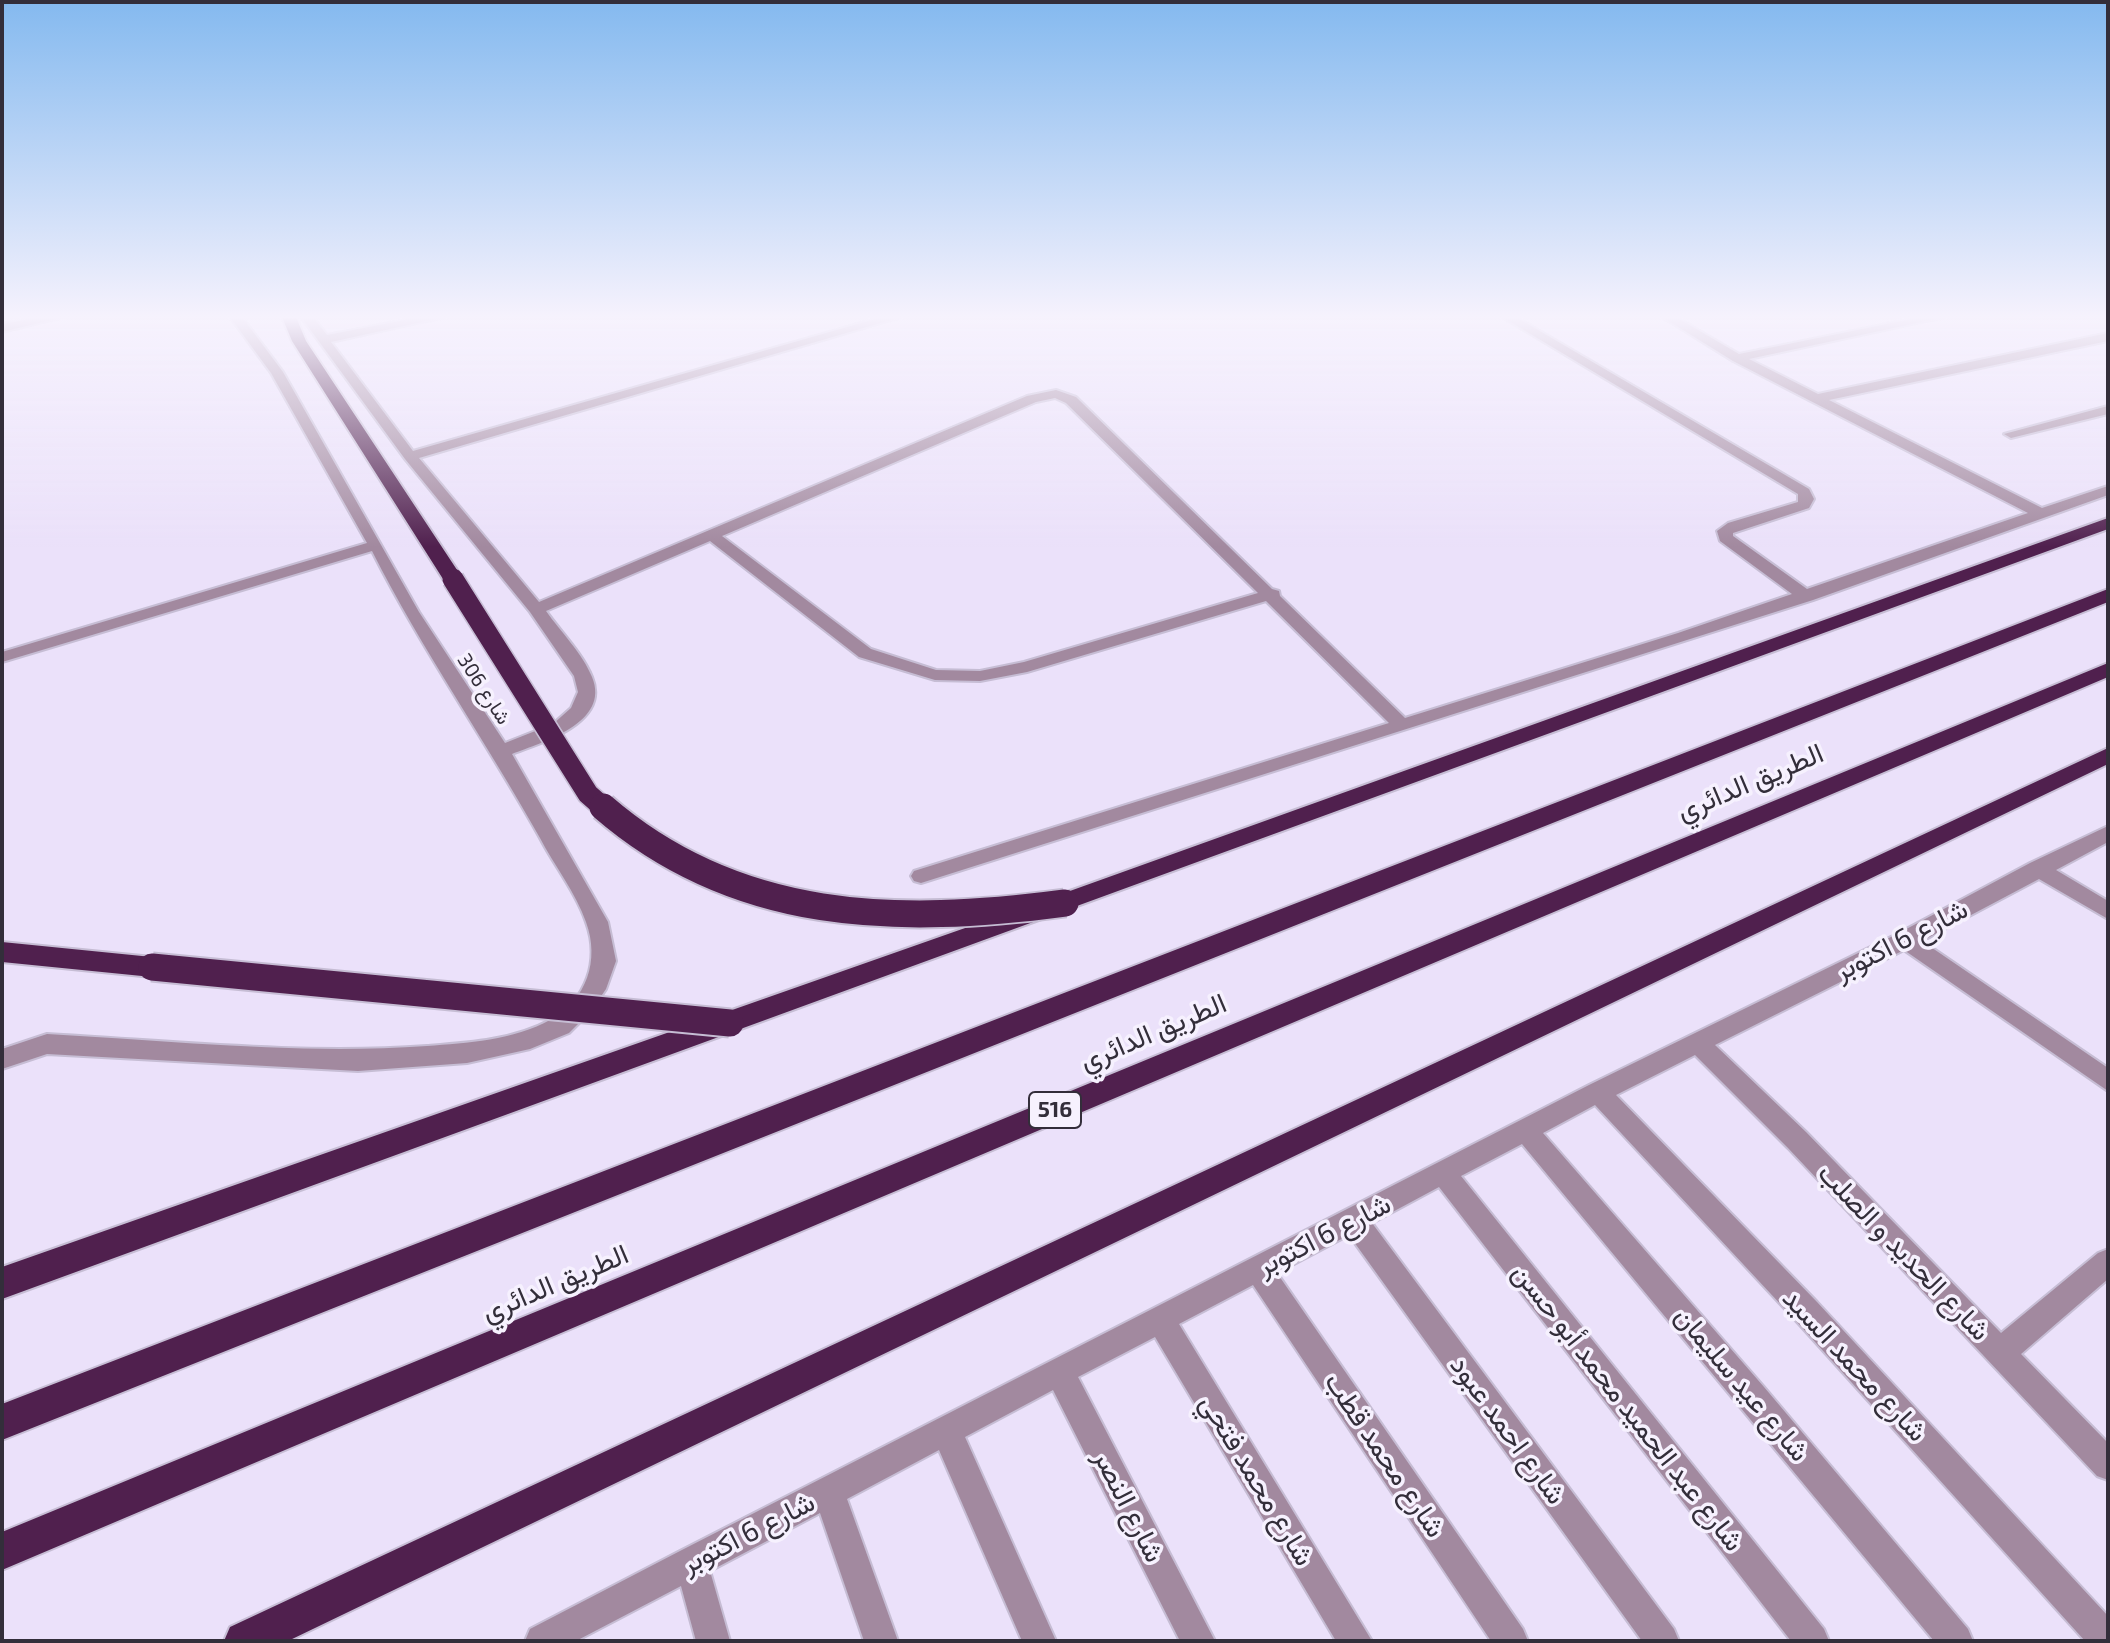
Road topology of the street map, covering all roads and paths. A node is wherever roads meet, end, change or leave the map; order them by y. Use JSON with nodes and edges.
{"nodes":[{"id":1,"x":289,"y":394,"type":"edge"},
{"id":2,"x":333,"y":394,"type":"edge"},
{"id":3,"x":365,"y":394,"type":"edge"},
{"id":4,"x":627,"y":394,"type":"edge"},
{"id":5,"x":1638,"y":394,"type":"edge"},
{"id":6,"x":1810,"y":394,"type":"edge"},
{"id":7,"x":1839,"y":394,"type":"edge"},
{"id":8,"x":1819,"y":398,"type":"junction"},
{"id":9,"x":2108,"y":410,"type":"edge"},
{"id":10,"x":2011,"y":434,"type":"dead end"},
{"id":11,"x":410,"y":456,"type":"junction"},
{"id":12,"x":2108,"y":490,"type":"edge"},
{"id":13,"x":2042,"y":514,"type":"junction"},
{"id":14,"x":2108,"y":523,"type":"edge"},
{"id":15,"x":712,"y":535,"type":"junction"},
{"id":16,"x":376,"y":545,"type":"junction"},
{"id":17,"x":1273,"y":594,"type":"junction"},
{"id":18,"x":2108,"y":595,"type":"edge"},
{"id":19,"x":1807,"y":597,"type":"junction"},
{"id":20,"x":536,"y":609,"type":"junction"},
{"id":21,"x":2,"y":657,"type":"edge"},
{"id":22,"x":2108,"y":669,"type":"edge"},
{"id":23,"x":1402,"y":726,"type":"junction"},
{"id":24,"x":501,"y":751,"type":"junction"},
{"id":25,"x":2108,"y":755,"type":"edge"},
{"id":26,"x":2108,"y":833,"type":"edge"},
{"id":27,"x":2037,"y":868,"type":"junction"},
{"id":28,"x":921,"y":876,"type":"dead end"},
{"id":29,"x":1065,"y":903,"type":"junction"},
{"id":30,"x":2108,"y":911,"type":"edge"},
{"id":31,"x":1905,"y":940,"type":"junction"},
{"id":32,"x":2,"y":952,"type":"edge"},
{"id":33,"x":730,"y":1023,"type":"junction"},
{"id":34,"x":1697,"y":1042,"type":"junction"},
{"id":35,"x":2,"y":1059,"type":"edge"},
{"id":36,"x":2108,"y":1081,"type":"edge"},
{"id":37,"x":1598,"y":1092,"type":"junction"},
{"id":38,"x":1525,"y":1130,"type":"junction"},
{"id":39,"x":1443,"y":1172,"type":"junction"},
{"id":40,"x":1353,"y":1219,"type":"junction"},
{"id":41,"x":2108,"y":1262,"type":"edge"},
{"id":42,"x":1258,"y":1269,"type":"junction"},
{"id":43,"x":2,"y":1283,"type":"edge"},
{"id":44,"x":1160,"y":1319,"type":"junction"},
{"id":45,"x":2000,"y":1353,"type":"junction"},
{"id":46,"x":1059,"y":1371,"type":"junction"},
{"id":47,"x":2,"y":1422,"type":"edge"},
{"id":48,"x":946,"y":1430,"type":"junction"},
{"id":49,"x":2108,"y":1465,"type":"edge"},
{"id":50,"x":829,"y":1492,"type":"junction"},
{"id":51,"x":2,"y":1551,"type":"edge"},
{"id":52,"x":691,"y":1562,"type":"junction"},
{"id":53,"x":556,"y":1638,"type":"edge"},
{"id":54,"x":244,"y":1641,"type":"edge"},
{"id":55,"x":713,"y":1641,"type":"edge"},
{"id":56,"x":881,"y":1641,"type":"edge"},
{"id":57,"x":1039,"y":1641,"type":"edge"},
{"id":58,"x":1198,"y":1641,"type":"edge"},
{"id":59,"x":1355,"y":1641,"type":"edge"},
{"id":60,"x":1511,"y":1641,"type":"edge"},
{"id":61,"x":1662,"y":1641,"type":"edge"},
{"id":62,"x":1812,"y":1641,"type":"edge"},
{"id":63,"x":1956,"y":1641,"type":"edge"},
{"id":64,"x":2108,"y":1641,"type":"edge"}],
"edges":[{"from":1,"to":16,"type":"street","name":"شارع 306"},
{"from":2,"to":29,"type":"highway","bridge":true},
{"from":3,"to":11,"type":"street","name":"شارع 306"},
{"from":4,"to":11,"type":"street"},
{"from":5,"to":19,"type":"street"},
{"from":6,"to":8,"type":"street"},
{"from":7,"to":8,"type":"street"},
{"from":8,"to":13,"type":"street"},
{"from":9,"to":10,"type":"street"},
{"from":11,"to":20,"type":"street","name":"شارع 306"},
{"from":12,"to":13,"type":"street"},
{"from":13,"to":19,"type":"street"},
{"from":14,"to":29,"type":"highway"},
{"from":15,"to":17,"type":"street"},
{"from":15,"to":17,"type":"street"},
{"from":15,"to":20,"type":"street"},
{"from":16,"to":21,"type":"street"},
{"from":16,"to":24,"type":"street","name":"شارع 306"},
{"from":17,"to":23,"type":"street"},
{"from":18,"to":47,"type":"highway","name":"الطريق الدائري"},
{"from":19,"to":23,"type":"street"},
{"from":20,"to":24,"type":"street","name":"شارع 306"},
{"from":22,"to":51,"type":"highway","name":"الطريق الدائري","number":"516"},
{"from":23,"to":28,"type":"street"},
{"from":24,"to":35,"type":"street"},
{"from":25,"to":54,"type":"highway"},
{"from":26,"to":27,"type":"street","name":"شارع 6 اكتوبر"},
{"from":27,"to":30,"type":"street"},
{"from":27,"to":31,"type":"street","name":"شارع 6 اكتوبر"},
{"from":29,"to":33,"type":"highway"},
{"from":31,"to":34,"type":"street","name":"شارع 6 اكتوبر"},
{"from":31,"to":36,"type":"street"},
{"from":32,"to":33,"type":"highway","bridge":true},
{"from":33,"to":43,"type":"highway"},
{"from":34,"to":37,"type":"street","name":"شارع 6 اكتوبر"},
{"from":34,"to":45,"type":"street","name":"شارع الحديد و الصلب"},
{"from":37,"to":38,"type":"street","name":"شارع 6 اكتوبر"},
{"from":37,"to":64,"type":"street","name":"شارع محمد السيد"},
{"from":38,"to":39,"type":"street","name":"شارع 6 اكتوبر"},
{"from":38,"to":63,"type":"street","name":"شارع عيد سليمان"},
{"from":39,"to":40,"type":"street","name":"شارع 6 اكتوبر"},
{"from":39,"to":62,"type":"street","name":"شارع عبد الحميد محمد أبو حسن"},
{"from":40,"to":42,"type":"street","name":"شارع 6 اكتوبر"},
{"from":40,"to":61,"type":"street","name":"شارع احمد عبود"},
{"from":41,"to":45,"type":"street"},
{"from":42,"to":44,"type":"street","name":"شارع 6 اكتوبر"},
{"from":42,"to":60,"type":"street","name":"شارع محمد قطب"},
{"from":44,"to":46,"type":"street","name":"شارع 6 اكتوبر"},
{"from":44,"to":59,"type":"street","name":"شارع محمد فتحي"},
{"from":45,"to":49,"type":"street","name":"شارع الحديد و الصلب"},
{"from":46,"to":48,"type":"street","name":"شارع 6 اكتوبر"},
{"from":46,"to":58,"type":"street","name":"شارع النصر"},
{"from":48,"to":50,"type":"street","name":"شارع 6 اكتوبر"},
{"from":48,"to":57,"type":"street"},
{"from":50,"to":52,"type":"street","name":"شارع 6 اكتوبر"},
{"from":50,"to":56,"type":"street"},
{"from":52,"to":53,"type":"street","name":"شارع 6 اكتوبر"},
{"from":52,"to":55,"type":"street"}]}
